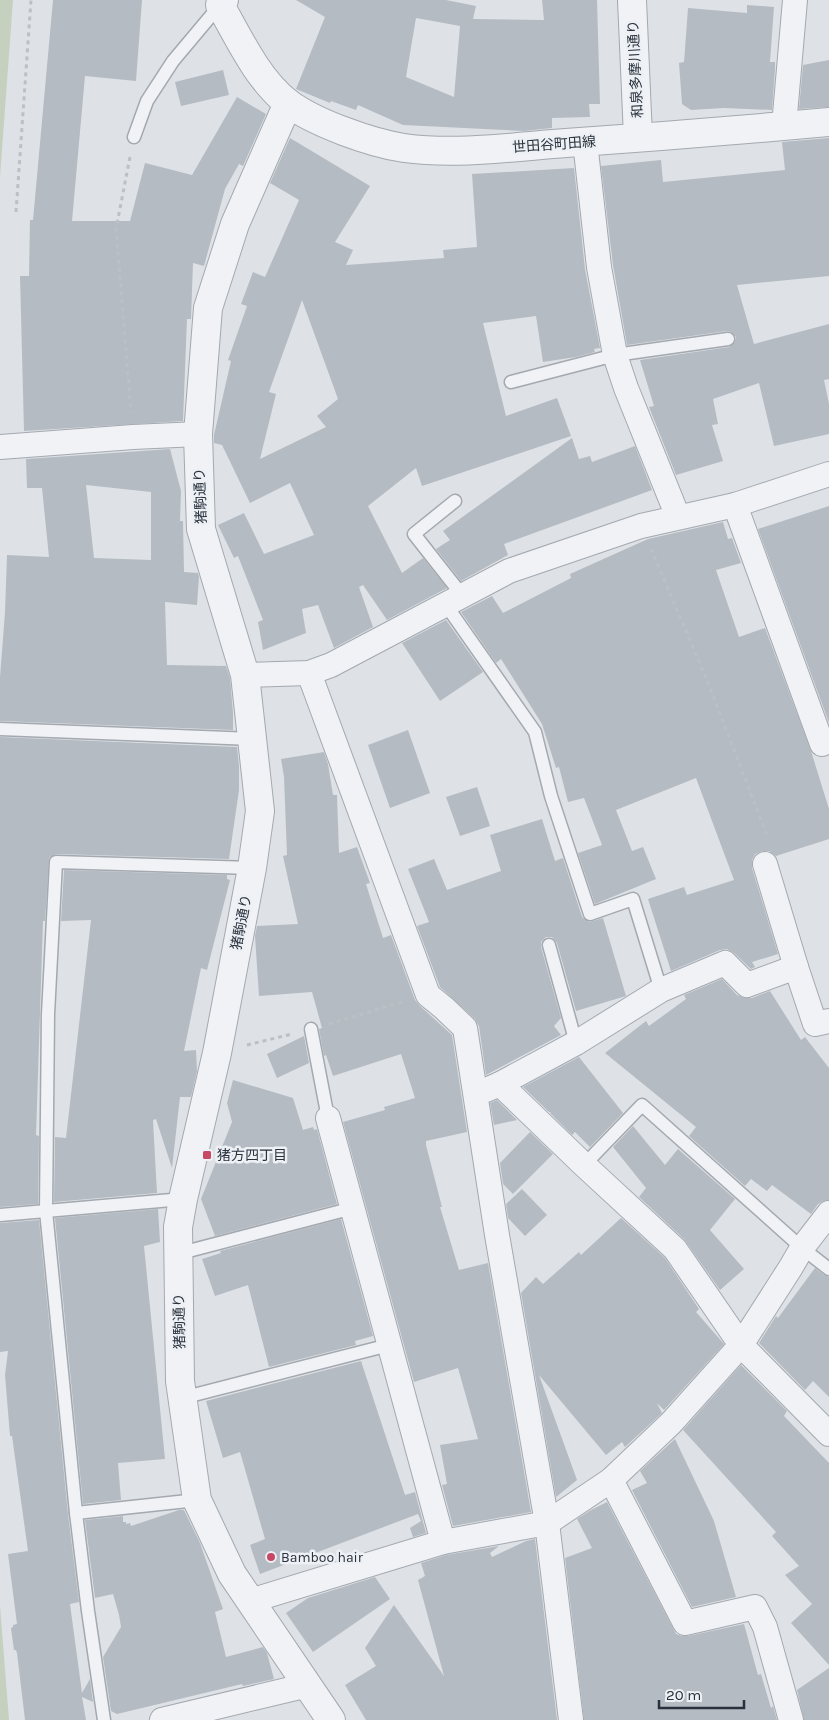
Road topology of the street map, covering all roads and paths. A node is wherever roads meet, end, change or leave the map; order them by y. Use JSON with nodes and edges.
{"nodes":[{"id":1,"x":31,"y":0,"type":"edge"},
{"id":2,"x":632,"y":0,"type":"edge"},
{"id":3,"x":795,"y":0,"type":"edge"},
{"id":4,"x":220,"y":2,"type":"edge"},
{"id":5,"x":288,"y":103,"type":"junction"},
{"id":6,"x":829,"y":122,"type":"edge"},
{"id":7,"x":784,"y":126,"type":"junction"},
{"id":8,"x":134,"y":137,"type":"joint"},
{"id":9,"x":638,"y":137,"type":"junction"},
{"id":10,"x":585,"y":142,"type":"junction"},
{"id":11,"x":16,"y":212,"type":"dead end"},
{"id":12,"x":728,"y":339,"type":"dead end"},
{"id":13,"x":616,"y":354,"type":"junction"},
{"id":14,"x":511,"y":382,"type":"dead end"},
{"id":15,"x":198,"y":434,"type":"junction"},
{"id":16,"x":133,"y":437,"type":"junction"},
{"id":17,"x":0,"y":448,"type":"edge"},
{"id":18,"x":829,"y":474,"type":"edge"},
{"id":19,"x":455,"y":501,"type":"dead end"},
{"id":20,"x":735,"y":504,"type":"junction"},
{"id":21,"x":678,"y":517,"type":"junction"},
{"id":22,"x":641,"y":526,"type":"junction"},
{"id":23,"x":454,"y":600,"type":"junction"},
{"id":24,"x":309,"y":673,"type":"junction"},
{"id":25,"x":246,"y":675,"type":"junction"},
{"id":26,"x":0,"y":729,"type":"edge"},
{"id":27,"x":253,"y":739,"type":"junction"},
{"id":28,"x":829,"y":741,"type":"edge"},
{"id":29,"x":765,"y":864,"type":"joint"},
{"id":30,"x":252,"y":868,"type":"junction"},
{"id":31,"x":549,"y":945,"type":"dead end"},
{"id":32,"x":796,"y":967,"type":"junction"},
{"id":33,"x":661,"y":990,"type":"junction"},
{"id":34,"x":428,"y":995,"type":"junction"},
{"id":35,"x":829,"y":1021,"type":"edge"},
{"id":36,"x":311,"y":1029,"type":"junction"},
{"id":37,"x":576,"y":1043,"type":"junction"},
{"id":38,"x":217,"y":1053,"type":"junction"},
{"id":39,"x":500,"y":1084,"type":"junction"},
{"id":40,"x":475,"y":1094,"type":"junction"},
{"id":41,"x":328,"y":1118,"type":"joint"},
{"id":42,"x":584,"y":1165,"type":"junction"},
{"id":43,"x":183,"y":1199,"type":"junction"},
{"id":44,"x":353,"y":1208,"type":"junction"},
{"id":45,"x":46,"y":1211,"type":"junction"},
{"id":46,"x":829,"y":1213,"type":"edge"},
{"id":47,"x":0,"y":1215,"type":"edge"},
{"id":48,"x":802,"y":1248,"type":"junction"},
{"id":49,"x":177,"y":1254,"type":"junction"},
{"id":50,"x":829,"y":1269,"type":"edge"},
{"id":51,"x":389,"y":1345,"type":"junction"},
{"id":52,"x":741,"y":1345,"type":"junction"},
{"id":53,"x":182,"y":1398,"type":"junction"},
{"id":54,"x":829,"y":1434,"type":"edge"},
{"id":55,"x":611,"y":1480,"type":"junction"},
{"id":56,"x":197,"y":1500,"type":"junction"},
{"id":57,"x":76,"y":1513,"type":"junction"},
{"id":58,"x":546,"y":1523,"type":"junction"},
{"id":59,"x":443,"y":1542,"type":"junction"},
{"id":60,"x":250,"y":1601,"type":"junction"},
{"id":61,"x":308,"y":1686,"type":"junction"},
{"id":62,"x":104,"y":1720,"type":"edge"},
{"id":63,"x":162,"y":1720,"type":"edge"},
{"id":64,"x":331,"y":1720,"type":"edge"},
{"id":65,"x":571,"y":1720,"type":"edge"},
{"id":66,"x":792,"y":1720,"type":"edge"}],
"edges":[{"from":1,"to":11,"type":"path"},
{"from":2,"to":9,"type":"street","name":"和泉多摩川通り"},
{"from":3,"to":7,"type":"street"},
{"from":4,"to":5,"type":"street","name":"世田谷町田線"},
{"from":4,"to":8,"type":"lane"},
{"from":5,"to":10,"type":"street","name":"世田谷町田線"},
{"from":5,"to":15,"type":"street","name":"猪駒通り"},
{"from":6,"to":7,"type":"street","name":"世田谷町田線"},
{"from":7,"to":9,"type":"street","name":"世田谷町田線"},
{"from":8,"to":16,"type":"path"},
{"from":9,"to":10,"type":"street","name":"世田谷町田線"},
{"from":10,"to":13,"type":"street"},
{"from":12,"to":13,"type":"lane"},
{"from":13,"to":14,"type":"lane"},
{"from":13,"to":21,"type":"street"},
{"from":15,"to":16,"type":"street"},
{"from":15,"to":25,"type":"street","name":"猪駒通り"},
{"from":16,"to":17,"type":"street"},
{"from":18,"to":20,"type":"street"},
{"from":19,"to":23,"type":"lane"},
{"from":20,"to":21,"type":"street"},
{"from":20,"to":28,"type":"street"},
{"from":21,"to":22,"type":"street"},
{"from":22,"to":23,"type":"street"},
{"from":22,"to":29,"type":"path"},
{"from":23,"to":24,"type":"street"},
{"from":23,"to":33,"type":"lane"},
{"from":24,"to":25,"type":"street"},
{"from":24,"to":34,"type":"street"},
{"from":25,"to":27,"type":"street","name":"猪駒通り"},
{"from":26,"to":27,"type":"lane"},
{"from":27,"to":30,"type":"street","name":"猪駒通り"},
{"from":29,"to":32,"type":"street"},
{"from":30,"to":38,"type":"street","name":"猪駒通り"},
{"from":30,"to":45,"type":"lane"},
{"from":31,"to":37,"type":"lane"},
{"from":32,"to":33,"type":"street"},
{"from":32,"to":35,"type":"street"},
{"from":33,"to":37,"type":"street"},
{"from":34,"to":36,"type":"path"},
{"from":34,"to":40,"type":"street"},
{"from":36,"to":38,"type":"path"},
{"from":36,"to":41,"type":"lane"},
{"from":37,"to":39,"type":"street"},
{"from":38,"to":43,"type":"street","name":"猪駒通り"},
{"from":39,"to":40,"type":"street"},
{"from":39,"to":42,"type":"street"},
{"from":40,"to":58,"type":"street"},
{"from":41,"to":44,"type":"street"},
{"from":42,"to":48,"type":"lane"},
{"from":42,"to":52,"type":"street"},
{"from":43,"to":45,"type":"lane"},
{"from":43,"to":49,"type":"street","name":"猪駒通り"},
{"from":44,"to":49,"type":"lane"},
{"from":44,"to":51,"type":"street"},
{"from":45,"to":47,"type":"lane"},
{"from":45,"to":57,"type":"lane"},
{"from":46,"to":48,"type":"street"},
{"from":48,"to":50,"type":"lane"},
{"from":48,"to":52,"type":"street"},
{"from":49,"to":53,"type":"street","name":"猪駒通り"},
{"from":51,"to":53,"type":"lane"},
{"from":51,"to":59,"type":"street"},
{"from":52,"to":54,"type":"street"},
{"from":52,"to":55,"type":"street"},
{"from":53,"to":56,"type":"street","name":"猪駒通り"},
{"from":55,"to":58,"type":"street"},
{"from":55,"to":66,"type":"street"},
{"from":56,"to":57,"type":"lane"},
{"from":56,"to":60,"type":"street","name":"猪駒通り"},
{"from":57,"to":62,"type":"lane"},
{"from":58,"to":59,"type":"street"},
{"from":58,"to":65,"type":"street"},
{"from":59,"to":60,"type":"street"},
{"from":60,"to":61,"type":"street","name":"猪駒通り"},
{"from":61,"to":63,"type":"street"},
{"from":61,"to":64,"type":"street","name":"猪駒通り"}]}
